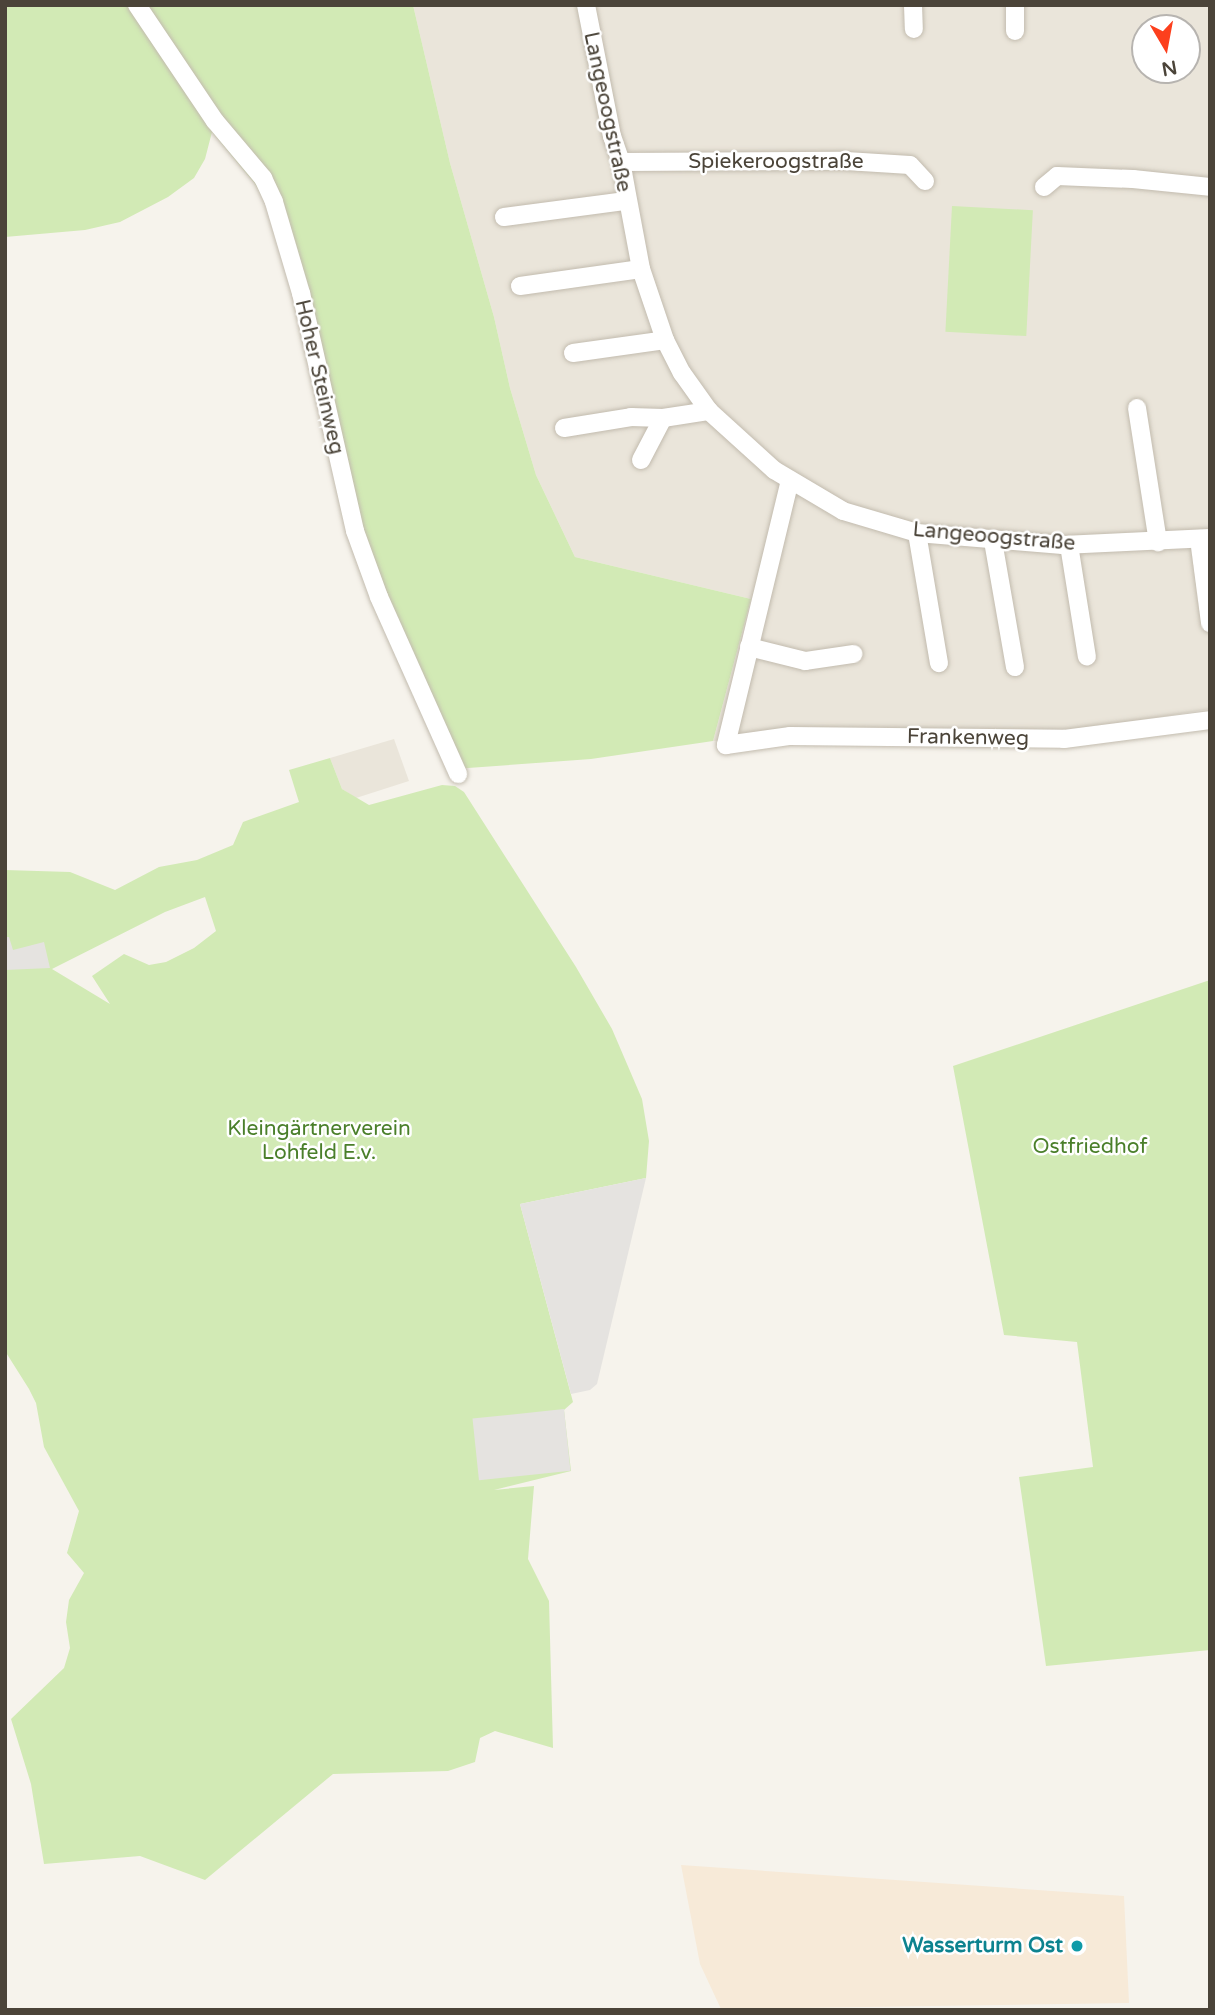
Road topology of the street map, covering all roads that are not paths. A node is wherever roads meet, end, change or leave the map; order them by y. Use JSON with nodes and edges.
{"nodes":[{"id":1,"x":137,"y":5,"type":"edge"},
{"id":2,"x":586,"y":5,"type":"edge"},
{"id":3,"x":914,"y":5,"type":"edge"},
{"id":4,"x":1015,"y":5,"type":"edge"},
{"id":5,"x":914,"y":29,"type":"dead end"},
{"id":6,"x":1015,"y":31,"type":"dead end"},
{"id":7,"x":621,"y":162,"type":"junction"},
{"id":8,"x":925,"y":181,"type":"dead end"},
{"id":9,"x":1044,"y":187,"type":"dead end"},
{"id":10,"x":1210,"y":187,"type":"edge"},
{"id":11,"x":626,"y":201,"type":"junction"},
{"id":12,"x":504,"y":217,"type":"dead end"},
{"id":13,"x":640,"y":269,"type":"junction"},
{"id":14,"x":520,"y":286,"type":"dead end"},
{"id":15,"x":665,"y":340,"type":"junction"},
{"id":16,"x":573,"y":353,"type":"dead end"},
{"id":17,"x":1137,"y":408,"type":"dead end"},
{"id":18,"x":709,"y":411,"type":"junction"},
{"id":19,"x":663,"y":418,"type":"junction"},
{"id":20,"x":565,"y":428,"type":"dead end"},
{"id":21,"x":641,"y":460,"type":"dead end"},
{"id":22,"x":790,"y":480,"type":"junction"},
{"id":23,"x":917,"y":533,"type":"junction"},
{"id":24,"x":1205,"y":538,"type":"edge"},
{"id":25,"x":993,"y":541,"type":"junction"},
{"id":26,"x":1158,"y":541,"type":"junction"},
{"id":27,"x":1069,"y":545,"type":"junction"},
{"id":28,"x":1210,"y":623,"type":"edge"},
{"id":29,"x":749,"y":647,"type":"junction"},
{"id":30,"x":853,"y":654,"type":"dead end"},
{"id":31,"x":1087,"y":657,"type":"dead end"},
{"id":32,"x":939,"y":663,"type":"dead end"},
{"id":33,"x":1015,"y":667,"type":"dead end"},
{"id":34,"x":1210,"y":720,"type":"edge"},
{"id":35,"x":458,"y":774,"type":"dead end"}],
"edges":[{"from":1,"to":35,"type":"street","name":"Hoher Steinweg"},
{"from":2,"to":7,"type":"street","name":"Langeoogstraße"},
{"from":3,"to":5,"type":"street"},
{"from":4,"to":6,"type":"street"},
{"from":7,"to":8,"type":"street","name":"Spiekeroogstraße"},
{"from":7,"to":11,"type":"street","name":"Langeoogstraße"},
{"from":9,"to":10,"type":"street"},
{"from":11,"to":12,"type":"street"},
{"from":11,"to":13,"type":"street","name":"Langeoogstraße"},
{"from":13,"to":14,"type":"street"},
{"from":13,"to":15,"type":"street","name":"Langeoogstraße"},
{"from":15,"to":16,"type":"street"},
{"from":15,"to":18,"type":"street","name":"Langeoogstraße"},
{"from":17,"to":26,"type":"street"},
{"from":18,"to":19,"type":"street"},
{"from":18,"to":22,"type":"street","name":"Langeoogstraße"},
{"from":19,"to":20,"type":"street"},
{"from":19,"to":21,"type":"street"},
{"from":22,"to":23,"type":"street","name":"Langeoogstraße"},
{"from":22,"to":29,"type":"street"},
{"from":23,"to":25,"type":"street","name":"Langeoogstraße"},
{"from":23,"to":32,"type":"street"},
{"from":24,"to":26,"type":"street","name":"Langeoogstraße"},
{"from":24,"to":28,"type":"street"},
{"from":25,"to":27,"type":"street","name":"Langeoogstraße"},
{"from":25,"to":33,"type":"street"},
{"from":26,"to":27,"type":"street","name":"Langeoogstraße"},
{"from":27,"to":31,"type":"street"},
{"from":29,"to":30,"type":"street"},
{"from":29,"to":34,"type":"street","name":"Frankenweg"}]}
